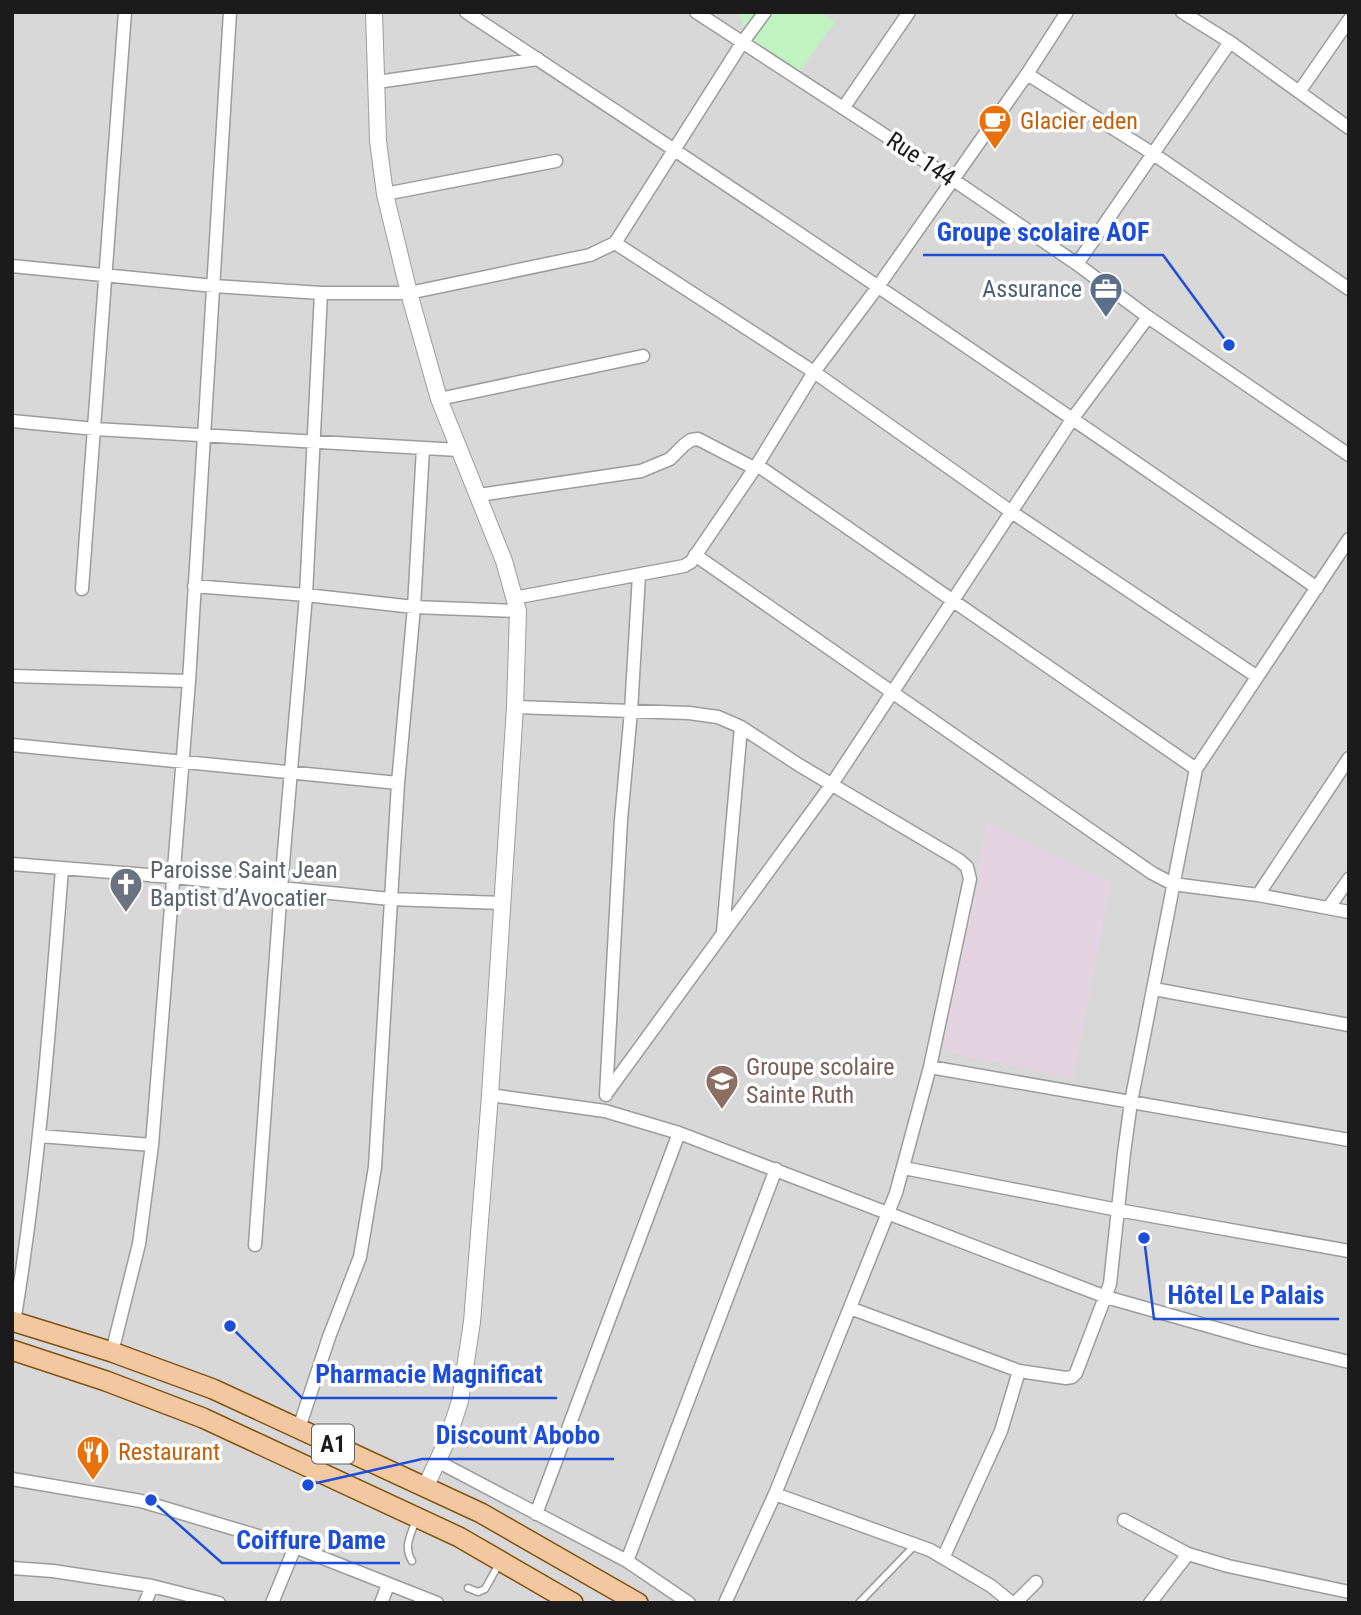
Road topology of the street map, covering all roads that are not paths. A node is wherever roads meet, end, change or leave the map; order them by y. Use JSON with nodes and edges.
{"nodes":[{"id":1,"x":125,"y":12,"type":"edge"},
{"id":2,"x":230,"y":12,"type":"edge"},
{"id":3,"x":374,"y":12,"type":"edge"},
{"id":4,"x":466,"y":12,"type":"edge"},
{"id":5,"x":696,"y":12,"type":"edge"},
{"id":6,"x":765,"y":12,"type":"edge"},
{"id":7,"x":909,"y":12,"type":"edge"},
{"id":8,"x":1067,"y":12,"type":"edge"},
{"id":9,"x":1182,"y":12,"type":"edge"},
{"id":10,"x":1349,"y":20,"type":"edge"},
{"id":11,"x":1230,"y":42,"type":"junction"},
{"id":12,"x":742,"y":43,"type":"junction"},
{"id":13,"x":538,"y":59,"type":"junction"},
{"id":14,"x":1027,"y":74,"type":"junction"},
{"id":15,"x":377,"y":82,"type":"junction"},
{"id":16,"x":1299,"y":92,"type":"junction"},
{"id":17,"x":844,"y":107,"type":"junction"},
{"id":18,"x":1349,"y":128,"type":"edge"},
{"id":19,"x":676,"y":149,"type":"junction"},
{"id":20,"x":1152,"y":153,"type":"junction"},
{"id":21,"x":556,"y":161,"type":"dead end"},
{"id":22,"x":952,"y":179,"type":"junction"},
{"id":23,"x":385,"y":194,"type":"junction"},
{"id":24,"x":615,"y":243,"type":"junction"},
{"id":25,"x":1077,"y":264,"type":"junction"},
{"id":26,"x":12,"y":266,"type":"edge"},
{"id":27,"x":104,"y":274,"type":"junction"},
{"id":28,"x":214,"y":286,"type":"junction"},
{"id":29,"x":877,"y":288,"type":"junction"},
{"id":30,"x":1349,"y":289,"type":"edge"},
{"id":31,"x":321,"y":293,"type":"junction"},
{"id":32,"x":409,"y":293,"type":"junction"},
{"id":33,"x":1147,"y":317,"type":"junction"},
{"id":34,"x":643,"y":356,"type":"dead end"},
{"id":35,"x":814,"y":372,"type":"junction"},
{"id":36,"x":439,"y":399,"type":"junction"},
{"id":37,"x":1073,"y":418,"type":"junction"},
{"id":38,"x":12,"y":421,"type":"edge"},
{"id":39,"x":95,"y":429,"type":"junction"},
{"id":40,"x":206,"y":434,"type":"junction"},
{"id":41,"x":312,"y":440,"type":"junction"},
{"id":42,"x":423,"y":448,"type":"junction"},
{"id":43,"x":460,"y":450,"type":"junction"},
{"id":44,"x":1349,"y":455,"type":"edge"},
{"id":45,"x":756,"y":466,"type":"junction"},
{"id":46,"x":480,"y":495,"type":"junction"},
{"id":47,"x":1013,"y":513,"type":"junction"},
{"id":48,"x":1349,"y":539,"type":"edge"},
{"id":49,"x":695,"y":555,"type":"junction"},
{"id":50,"x":639,"y":575,"type":"junction"},
{"id":51,"x":194,"y":586,"type":"junction"},
{"id":52,"x":1317,"y":588,"type":"junction"},
{"id":53,"x":82,"y":589,"type":"dead end"},
{"id":54,"x":306,"y":595,"type":"junction"},
{"id":55,"x":953,"y":601,"type":"junction"},
{"id":56,"x":516,"y":604,"type":"junction"},
{"id":57,"x":414,"y":607,"type":"junction"},
{"id":58,"x":12,"y":676,"type":"edge"},
{"id":59,"x":1256,"y":676,"type":"junction"},
{"id":60,"x":189,"y":681,"type":"junction"},
{"id":61,"x":892,"y":693,"type":"junction"},
{"id":62,"x":516,"y":708,"type":"junction"},
{"id":63,"x":631,"y":711,"type":"junction"},
{"id":64,"x":741,"y":727,"type":"junction"},
{"id":65,"x":12,"y":745,"type":"edge"},
{"id":66,"x":1349,"y":758,"type":"edge"},
{"id":67,"x":183,"y":761,"type":"junction"},
{"id":68,"x":1196,"y":769,"type":"junction"},
{"id":69,"x":291,"y":771,"type":"junction"},
{"id":70,"x":398,"y":783,"type":"junction"},
{"id":71,"x":832,"y":784,"type":"junction"},
{"id":72,"x":12,"y":864,"type":"edge"},
{"id":73,"x":62,"y":869,"type":"junction"},
{"id":74,"x":173,"y":877,"type":"junction"},
{"id":75,"x":1349,"y":879,"type":"edge"},
{"id":76,"x":1173,"y":884,"type":"junction"},
{"id":77,"x":281,"y":887,"type":"junction"},
{"id":78,"x":1258,"y":895,"type":"junction"},
{"id":79,"x":390,"y":899,"type":"junction"},
{"id":80,"x":502,"y":903,"type":"junction"},
{"id":81,"x":1329,"y":908,"type":"junction"},
{"id":82,"x":1349,"y":912,"type":"edge"},
{"id":83,"x":723,"y":932,"type":"junction"},
{"id":84,"x":1154,"y":989,"type":"junction"},
{"id":85,"x":1349,"y":1025,"type":"edge"},
{"id":86,"x":930,"y":1067,"type":"junction"},
{"id":87,"x":606,"y":1094,"type":"junction"},
{"id":88,"x":490,"y":1095,"type":"junction"},
{"id":89,"x":1131,"y":1102,"type":"junction"},
{"id":90,"x":605,"y":1111,"type":"junction"},
{"id":91,"x":679,"y":1133,"type":"junction"},
{"id":92,"x":40,"y":1136,"type":"junction"},
{"id":93,"x":1349,"y":1140,"type":"edge"},
{"id":94,"x":152,"y":1145,"type":"junction"},
{"id":95,"x":904,"y":1168,"type":"junction"},
{"id":96,"x":776,"y":1169,"type":"junction"},
{"id":97,"x":1118,"y":1210,"type":"junction"},
{"id":98,"x":887,"y":1213,"type":"junction"},
{"id":99,"x":255,"y":1245,"type":"dead end"},
{"id":100,"x":1349,"y":1251,"type":"edge"},
{"id":101,"x":17,"y":1273,"type":"edge"},
{"id":102,"x":1106,"y":1297,"type":"junction"},
{"id":103,"x":850,"y":1308,"type":"junction"},
{"id":104,"x":13,"y":1322,"type":"edge"},
{"id":105,"x":12,"y":1350,"type":"edge"},
{"id":106,"x":112,"y":1352,"type":"junction"},
{"id":107,"x":1349,"y":1363,"type":"edge"},
{"id":108,"x":1019,"y":1371,"type":"junction"},
{"id":109,"x":299,"y":1428,"type":"junction"},
{"id":110,"x":437,"y":1461,"type":"junction"},
{"id":111,"x":12,"y":1479,"type":"edge"},
{"id":112,"x":426,"y":1486,"type":"junction"},
{"id":113,"x":775,"y":1494,"type":"junction"},
{"id":114,"x":536,"y":1514,"type":"junction"},
{"id":115,"x":416,"y":1518,"type":"junction"},
{"id":116,"x":1124,"y":1520,"type":"dead end"},
{"id":117,"x":916,"y":1545,"type":"junction"},
{"id":118,"x":295,"y":1547,"type":"junction"},
{"id":119,"x":1188,"y":1554,"type":"junction"},
{"id":120,"x":944,"y":1556,"type":"junction"},
{"id":121,"x":412,"y":1560,"type":"dead end"},
{"id":122,"x":501,"y":1561,"type":"junction"},
{"id":123,"x":627,"y":1561,"type":"junction"},
{"id":124,"x":12,"y":1568,"type":"edge"},
{"id":125,"x":1036,"y":1582,"type":"dead end"},
{"id":126,"x":388,"y":1585,"type":"junction"},
{"id":127,"x":152,"y":1586,"type":"junction"},
{"id":128,"x":467,"y":1588,"type":"dead end"},
{"id":129,"x":1349,"y":1592,"type":"edge"},
{"id":130,"x":145,"y":1603,"type":"edge"},
{"id":131,"x":219,"y":1603,"type":"edge"},
{"id":132,"x":272,"y":1603,"type":"edge"},
{"id":133,"x":381,"y":1603,"type":"edge"},
{"id":134,"x":437,"y":1603,"type":"edge"},
{"id":135,"x":573,"y":1603,"type":"edge"},
{"id":136,"x":638,"y":1603,"type":"edge"},
{"id":137,"x":689,"y":1603,"type":"edge"},
{"id":138,"x":725,"y":1603,"type":"edge"},
{"id":139,"x":859,"y":1603,"type":"edge"},
{"id":140,"x":1014,"y":1603,"type":"edge"},
{"id":141,"x":1150,"y":1603,"type":"edge"}],
"edges":[{"from":1,"to":27,"type":"street"},
{"from":2,"to":28,"type":"street"},
{"from":3,"to":15,"type":"street"},
{"from":4,"to":13,"type":"street"},
{"from":5,"to":12,"type":"street","name":"Rue 144"},
{"from":6,"to":12,"type":"street"},
{"from":7,"to":17,"type":"street"},
{"from":8,"to":14,"type":"street"},
{"from":9,"to":11,"type":"street"},
{"from":10,"to":16,"type":"street"},
{"from":11,"to":16,"type":"street"},
{"from":11,"to":20,"type":"street"},
{"from":12,"to":17,"type":"street","name":"Rue 144"},
{"from":12,"to":19,"type":"street"},
{"from":13,"to":15,"type":"street"},
{"from":13,"to":19,"type":"street"},
{"from":14,"to":20,"type":"street"},
{"from":14,"to":22,"type":"street"},
{"from":15,"to":23,"type":"street"},
{"from":16,"to":18,"type":"street"},
{"from":17,"to":22,"type":"street","name":"Rue 144"},
{"from":19,"to":24,"type":"street"},
{"from":19,"to":29,"type":"street"},
{"from":20,"to":25,"type":"street"},
{"from":20,"to":30,"type":"street"},
{"from":21,"to":23,"type":"street"},
{"from":22,"to":25,"type":"street","name":"Rue 144"},
{"from":22,"to":29,"type":"street"},
{"from":23,"to":32,"type":"street"},
{"from":24,"to":32,"type":"street"},
{"from":24,"to":35,"type":"street"},
{"from":25,"to":33,"type":"street","name":"Rue 144"},
{"from":26,"to":27,"type":"street"},
{"from":27,"to":28,"type":"street"},
{"from":27,"to":39,"type":"street"},
{"from":28,"to":31,"type":"street"},
{"from":28,"to":40,"type":"street"},
{"from":29,"to":35,"type":"street"},
{"from":29,"to":37,"type":"street"},
{"from":31,"to":32,"type":"street"},
{"from":31,"to":41,"type":"street"},
{"from":32,"to":36,"type":"street"},
{"from":33,"to":37,"type":"street"},
{"from":33,"to":44,"type":"street","name":"Rue 144"},
{"from":34,"to":36,"type":"street"},
{"from":35,"to":45,"type":"street"},
{"from":35,"to":47,"type":"street"},
{"from":36,"to":43,"type":"street"},
{"from":37,"to":47,"type":"street"},
{"from":37,"to":52,"type":"street"},
{"from":38,"to":39,"type":"street"},
{"from":39,"to":40,"type":"street"},
{"from":39,"to":53,"type":"street"},
{"from":40,"to":41,"type":"street"},
{"from":40,"to":51,"type":"street"},
{"from":41,"to":42,"type":"street"},
{"from":41,"to":54,"type":"street"},
{"from":42,"to":43,"type":"street"},
{"from":42,"to":57,"type":"street"},
{"from":43,"to":46,"type":"street"},
{"from":45,"to":46,"type":"street"},
{"from":45,"to":49,"type":"street"},
{"from":45,"to":55,"type":"street"},
{"from":46,"to":56,"type":"street"},
{"from":47,"to":55,"type":"street"},
{"from":47,"to":59,"type":"street"},
{"from":48,"to":52,"type":"street"},
{"from":49,"to":50,"type":"street"},
{"from":49,"to":61,"type":"street"},
{"from":50,"to":56,"type":"street"},
{"from":50,"to":63,"type":"street"},
{"from":51,"to":54,"type":"street"},
{"from":51,"to":60,"type":"street"},
{"from":52,"to":59,"type":"street"},
{"from":54,"to":57,"type":"street"},
{"from":54,"to":69,"type":"street"},
{"from":55,"to":61,"type":"street"},
{"from":55,"to":68,"type":"street"},
{"from":56,"to":57,"type":"street"},
{"from":56,"to":62,"type":"street"},
{"from":57,"to":70,"type":"street"},
{"from":58,"to":60,"type":"street"},
{"from":59,"to":68,"type":"street"},
{"from":60,"to":67,"type":"street"},
{"from":61,"to":71,"type":"street"},
{"from":61,"to":76,"type":"street"},
{"from":62,"to":63,"type":"street"},
{"from":62,"to":80,"type":"street"},
{"from":63,"to":64,"type":"street"},
{"from":63,"to":87,"type":"street"},
{"from":64,"to":71,"type":"street"},
{"from":64,"to":83,"type":"street"},
{"from":65,"to":67,"type":"street"},
{"from":66,"to":78,"type":"street"},
{"from":67,"to":69,"type":"street"},
{"from":67,"to":74,"type":"street"},
{"from":68,"to":76,"type":"street"},
{"from":69,"to":70,"type":"street"},
{"from":69,"to":77,"type":"street"},
{"from":70,"to":79,"type":"street"},
{"from":71,"to":83,"type":"street"},
{"from":71,"to":86,"type":"street"},
{"from":72,"to":73,"type":"street"},
{"from":73,"to":74,"type":"street"},
{"from":73,"to":92,"type":"street"},
{"from":74,"to":77,"type":"street"},
{"from":74,"to":94,"type":"street"},
{"from":75,"to":81,"type":"street"},
{"from":76,"to":78,"type":"street"},
{"from":76,"to":84,"type":"street"},
{"from":77,"to":79,"type":"street"},
{"from":77,"to":99,"type":"street"},
{"from":78,"to":81,"type":"street"},
{"from":79,"to":80,"type":"street"},
{"from":79,"to":109,"type":"street"},
{"from":80,"to":88,"type":"street"},
{"from":81,"to":82,"type":"street"},
{"from":83,"to":87,"type":"street"},
{"from":84,"to":85,"type":"street"},
{"from":84,"to":89,"type":"street"},
{"from":86,"to":89,"type":"street"},
{"from":86,"to":95,"type":"street"},
{"from":87,"to":90,"type":"street"},
{"from":88,"to":90,"type":"street"},
{"from":88,"to":110,"type":"street"},
{"from":89,"to":93,"type":"street"},
{"from":89,"to":97,"type":"street"},
{"from":90,"to":91,"type":"street"},
{"from":91,"to":96,"type":"street"},
{"from":91,"to":114,"type":"street"},
{"from":92,"to":94,"type":"street"},
{"from":92,"to":101,"type":"street"},
{"from":94,"to":106,"type":"street"},
{"from":95,"to":97,"type":"street"},
{"from":95,"to":98,"type":"street"},
{"from":96,"to":98,"type":"street"},
{"from":96,"to":123,"type":"street"},
{"from":97,"to":100,"type":"street"},
{"from":97,"to":102,"type":"street"},
{"from":98,"to":102,"type":"street"},
{"from":98,"to":103,"type":"street"},
{"from":101,"to":104,"type":"street"},
{"from":102,"to":107,"type":"street"},
{"from":102,"to":108,"type":"street"},
{"from":103,"to":108,"type":"street"},
{"from":103,"to":113,"type":"street"},
{"from":104,"to":106,"type":"main road","number":"A1"},
{"from":105,"to":115,"type":"main road","number":"A1"},
{"from":106,"to":109,"type":"main road","number":"A1"},
{"from":108,"to":120,"type":"street"},
{"from":109,"to":112,"type":"main road","number":"A1"},
{"from":110,"to":112,"type":"street"},
{"from":110,"to":114,"type":"street"},
{"from":111,"to":118,"type":"street"},
{"from":112,"to":136,"type":"main road","number":"A1"},
{"from":113,"to":117,"type":"street"},
{"from":113,"to":138,"type":"street"},
{"from":114,"to":123,"type":"street"},
{"from":115,"to":121,"type":"lane"},
{"from":115,"to":122,"type":"main road","number":"A1"},
{"from":116,"to":119,"type":"street"},
{"from":117,"to":120,"type":"street"},
{"from":117,"to":139,"type":"lane"},
{"from":118,"to":126,"type":"street"},
{"from":118,"to":132,"type":"street"},
{"from":119,"to":129,"type":"street"},
{"from":119,"to":141,"type":"street"},
{"from":120,"to":140,"type":"street"},
{"from":122,"to":128,"type":"lane"},
{"from":122,"to":135,"type":"main road","number":"A1"},
{"from":123,"to":137,"type":"street"},
{"from":124,"to":127,"type":"street"},
{"from":125,"to":140,"type":"street"},
{"from":126,"to":133,"type":"street"},
{"from":126,"to":134,"type":"street"},
{"from":127,"to":130,"type":"street"},
{"from":127,"to":131,"type":"street"}]}
